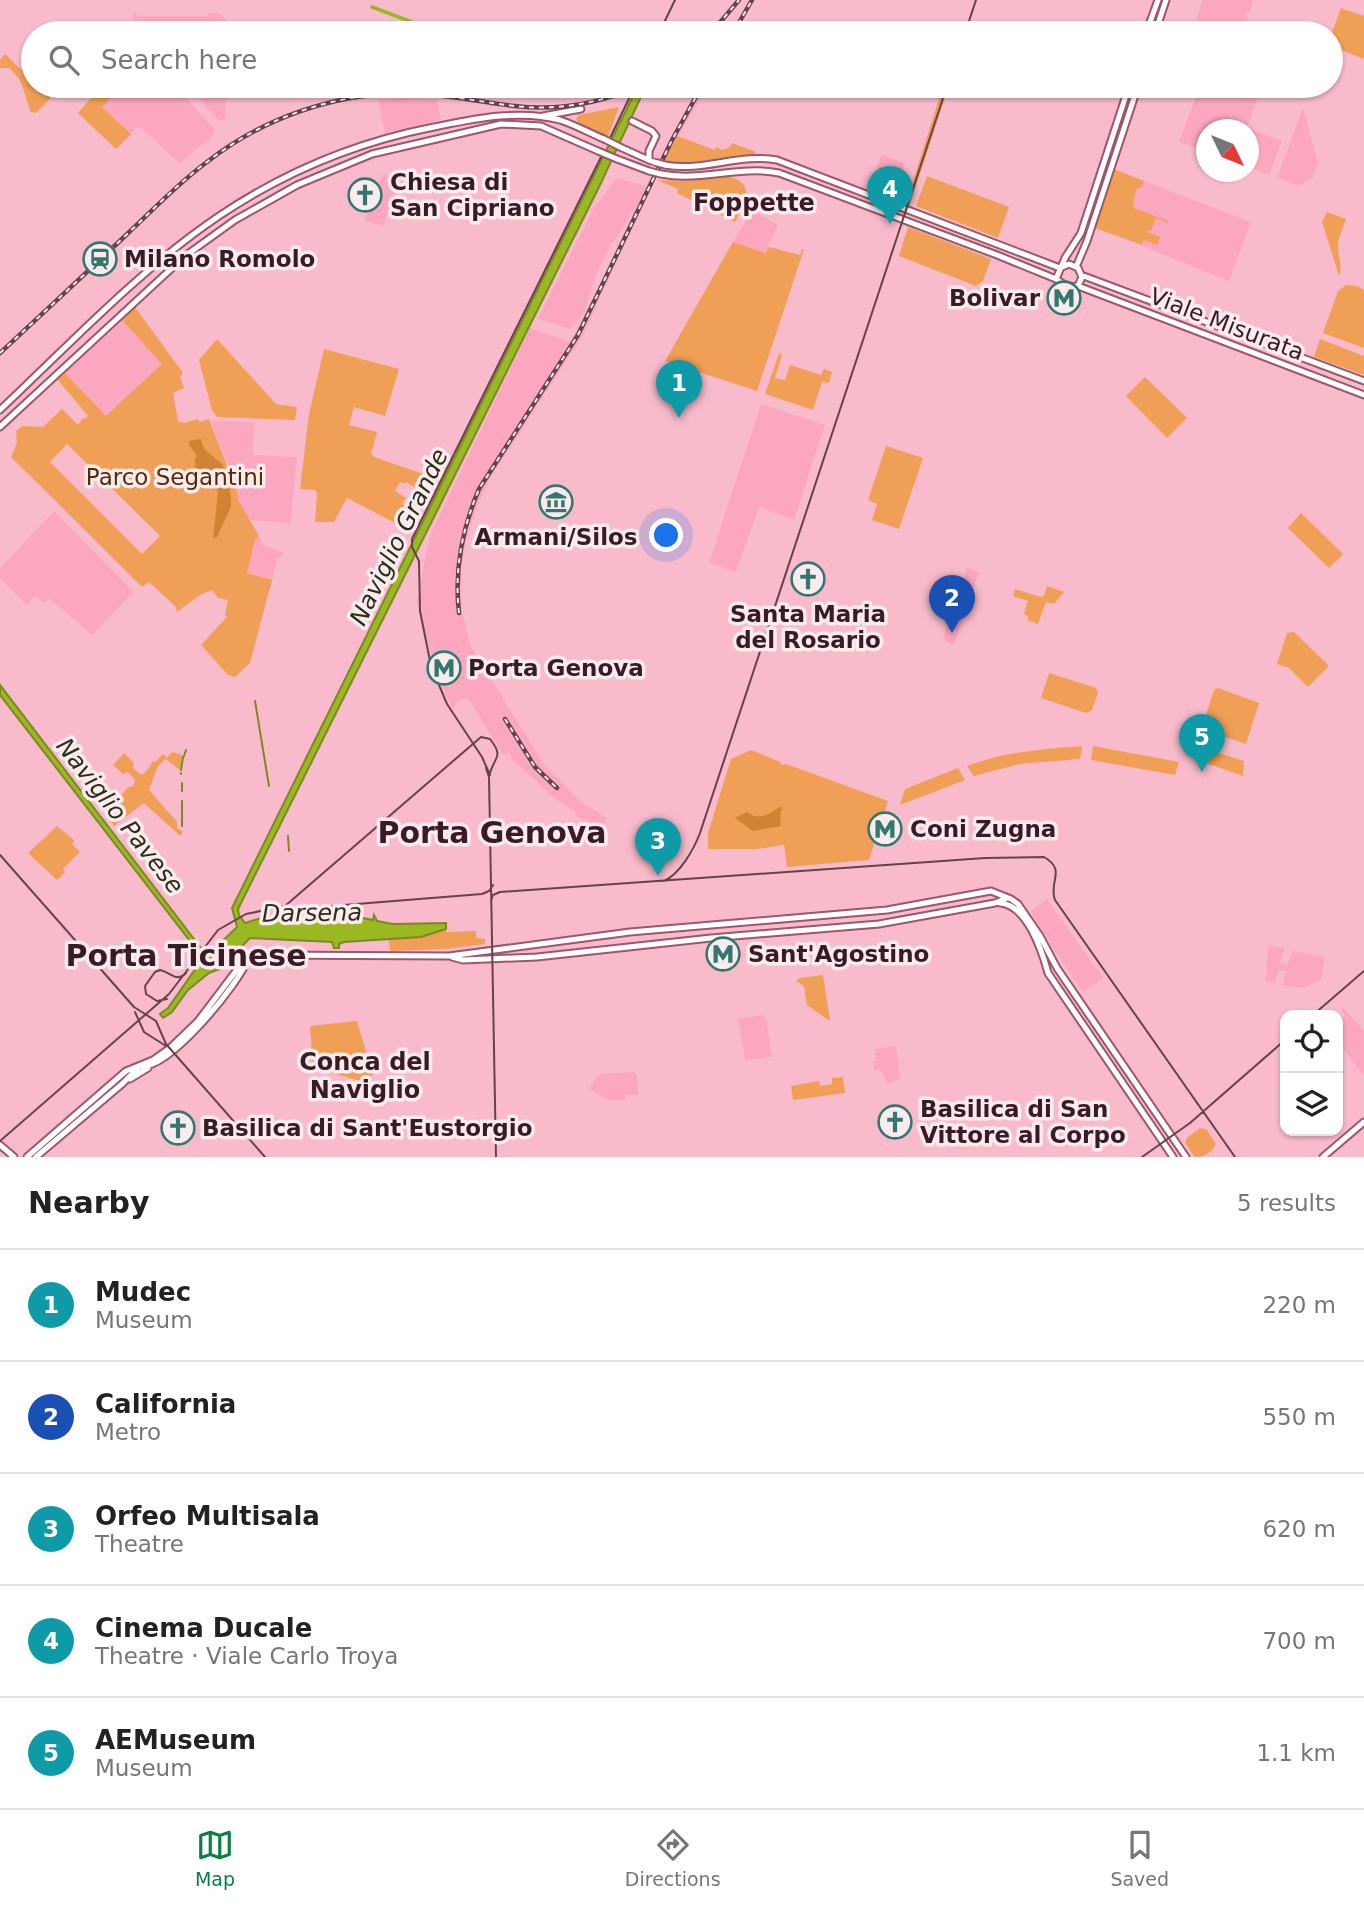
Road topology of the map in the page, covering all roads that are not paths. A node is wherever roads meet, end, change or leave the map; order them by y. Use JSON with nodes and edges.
{"nodes":[{"id":1,"x":1158,"y":0,"type":"edge"},
{"id":2,"x":1166,"y":0,"type":"edge"},
{"id":3,"x":1150,"y":21,"type":"edge"},
{"id":4,"x":1159,"y":21,"type":"edge"},
{"id":5,"x":1125,"y":98,"type":"edge"},
{"id":6,"x":1134,"y":98,"type":"edge"},
{"id":7,"x":542,"y":117,"type":"junction"},
{"id":8,"x":471,"y":121,"type":"junction"},
{"id":9,"x":632,"y":121,"type":"dead end"},
{"id":10,"x":572,"y":124,"type":"junction"},
{"id":11,"x":470,"y":131,"type":"junction"},
{"id":12,"x":652,"y":145,"type":"junction"},
{"id":13,"x":637,"y":155,"type":"junction"},
{"id":14,"x":649,"y":160,"type":"junction"},
{"id":15,"x":1076,"y":267,"type":"junction"},
{"id":16,"x":1060,"y":268,"type":"junction"},
{"id":17,"x":1082,"y":275,"type":"junction"},
{"id":18,"x":1056,"y":279,"type":"junction"},
{"id":19,"x":1078,"y":286,"type":"junction"},
{"id":20,"x":1364,"y":381,"type":"edge"},
{"id":21,"x":1364,"y":395,"type":"edge"},
{"id":22,"x":0,"y":410,"type":"edge"},
{"id":23,"x":0,"y":431,"type":"edge"},
{"id":24,"x":995,"y":891,"type":"junction"},
{"id":25,"x":984,"y":892,"type":"junction"},
{"id":26,"x":1008,"y":898,"type":"junction"},
{"id":27,"x":936,"y":901,"type":"junction"},
{"id":28,"x":997,"y":902,"type":"junction"},
{"id":29,"x":986,"y":905,"type":"junction"},
{"id":30,"x":882,"y":910,"type":"junction"},
{"id":31,"x":837,"y":914,"type":"junction"},
{"id":32,"x":938,"y":914,"type":"junction"},
{"id":33,"x":791,"y":917,"type":"junction"},
{"id":34,"x":883,"y":923,"type":"junction"},
{"id":35,"x":716,"y":925,"type":"junction"},
{"id":36,"x":838,"y":927,"type":"junction"},
{"id":37,"x":681,"y":928,"type":"junction"},
{"id":38,"x":665,"y":929,"type":"junction"},
{"id":39,"x":790,"y":930,"type":"junction"},
{"id":40,"x":635,"y":932,"type":"junction"},
{"id":41,"x":718,"y":937,"type":"junction"},
{"id":42,"x":682,"y":941,"type":"junction"},
{"id":43,"x":666,"y":942,"type":"junction"},
{"id":44,"x":535,"y":945,"type":"junction"},
{"id":45,"x":635,"y":945,"type":"junction"},
{"id":46,"x":449,"y":956,"type":"junction"},
{"id":47,"x":534,"y":957,"type":"junction"},
{"id":48,"x":1057,"y":968,"type":"junction"},
{"id":49,"x":1048,"y":972,"type":"junction"},
{"id":50,"x":1083,"y":1005,"type":"junction"},
{"id":51,"x":1076,"y":1015,"type":"junction"},
{"id":52,"x":171,"y":1050,"type":"junction"},
{"id":53,"x":1128,"y":1072,"type":"junction"},
{"id":54,"x":1119,"y":1078,"type":"junction"},
{"id":55,"x":1149,"y":1102,"type":"junction"},
{"id":56,"x":1140,"y":1108,"type":"junction"},
{"id":57,"x":1364,"y":1122,"type":"edge"},
{"id":58,"x":1166,"y":1127,"type":"junction"},
{"id":59,"x":1157,"y":1133,"type":"junction"},
{"id":60,"x":0,"y":1145,"type":"edge"},
{"id":61,"x":1179,"y":1146,"type":"junction"},
{"id":62,"x":1171,"y":1155,"type":"edge"},
{"id":63,"x":14,"y":1157,"type":"edge"},
{"id":64,"x":27,"y":1157,"type":"edge"},
{"id":65,"x":36,"y":1157,"type":"edge"},
{"id":66,"x":1186,"y":1157,"type":"edge"},
{"id":67,"x":1323,"y":1157,"type":"edge"}],
"edges":[{"from":1,"to":3,"type":"main road"},
{"from":2,"to":4,"type":"main road"},
{"from":5,"to":16,"type":"main road"},
{"from":6,"to":15,"type":"main road"},
{"from":7,"to":8,"type":"main road"},
{"from":7,"to":10,"type":"main road"},
{"from":7,"to":10,"type":"main road"},
{"from":8,"to":11,"type":"main road"},
{"from":8,"to":22,"type":"main road"},
{"from":9,"to":12,"type":"main road"},
{"from":10,"to":13,"type":"main road","bridge":true},
{"from":11,"to":18,"type":"main road","bridge":true},
{"from":11,"to":23,"type":"main road"},
{"from":12,"to":13,"type":"main road"},
{"from":12,"to":14,"type":"main road"},
{"from":13,"to":14,"type":"main road"},
{"from":14,"to":16,"type":"main road","bridge":true},
{"from":15,"to":16,"type":"main road"},
{"from":15,"to":17,"type":"main road"},
{"from":16,"to":18,"type":"main road"},
{"from":17,"to":19,"type":"main road"},
{"from":17,"to":20,"type":"main road","name":"Viale Misurata"},
{"from":18,"to":19,"type":"main road"},
{"from":19,"to":21,"type":"main road","name":"Viale Misurata"},
{"from":24,"to":25,"type":"main road"},
{"from":24,"to":26,"type":"main road"},
{"from":24,"to":28,"type":"main road"},
{"from":25,"to":27,"type":"main road"},
{"from":25,"to":29,"type":"main road"},
{"from":26,"to":28,"type":"main road"},
{"from":26,"to":48,"type":"main road"},
{"from":27,"to":30,"type":"main road"},
{"from":27,"to":32,"type":"main road"},
{"from":28,"to":29,"type":"main road"},
{"from":28,"to":49,"type":"main road"},
{"from":29,"to":32,"type":"main road"},
{"from":30,"to":31,"type":"main road"},
{"from":30,"to":34,"type":"main road"},
{"from":31,"to":33,"type":"main road"},
{"from":31,"to":36,"type":"main road"},
{"from":32,"to":34,"type":"main road"},
{"from":33,"to":35,"type":"main road"},
{"from":33,"to":39,"type":"main road"},
{"from":34,"to":36,"type":"main road"},
{"from":35,"to":37,"type":"main road"},
{"from":35,"to":41,"type":"main road"},
{"from":36,"to":39,"type":"main road"},
{"from":37,"to":38,"type":"main road"},
{"from":37,"to":42,"type":"main road"},
{"from":38,"to":40,"type":"main road"},
{"from":38,"to":43,"type":"main road"},
{"from":39,"to":41,"type":"main road"},
{"from":40,"to":44,"type":"main road"},
{"from":40,"to":45,"type":"main road"},
{"from":41,"to":42,"type":"main road"},
{"from":42,"to":43,"type":"main road"},
{"from":43,"to":45,"type":"main road"},
{"from":44,"to":46,"type":"main road"},
{"from":44,"to":47,"type":"main road"},
{"from":45,"to":47,"type":"main road"},
{"from":46,"to":47,"type":"main road"},
{"from":46,"to":52,"type":"main road"},
{"from":48,"to":49,"type":"main road"},
{"from":48,"to":50,"type":"main road"},
{"from":49,"to":51,"type":"main road"},
{"from":50,"to":51,"type":"main road"},
{"from":50,"to":53,"type":"main road"},
{"from":51,"to":54,"type":"main road"},
{"from":52,"to":64,"type":"main road"},
{"from":52,"to":65,"type":"main road"},
{"from":53,"to":54,"type":"main road"},
{"from":53,"to":55,"type":"main road"},
{"from":54,"to":56,"type":"main road"},
{"from":55,"to":56,"type":"main road"},
{"from":55,"to":58,"type":"main road"},
{"from":56,"to":59,"type":"main road"},
{"from":57,"to":67,"type":"main road"},
{"from":58,"to":59,"type":"main road"},
{"from":58,"to":61,"type":"main road"},
{"from":59,"to":62,"type":"main road"},
{"from":60,"to":63,"type":"main road"},
{"from":61,"to":62,"type":"main road"},
{"from":61,"to":66,"type":"main road"}]}
